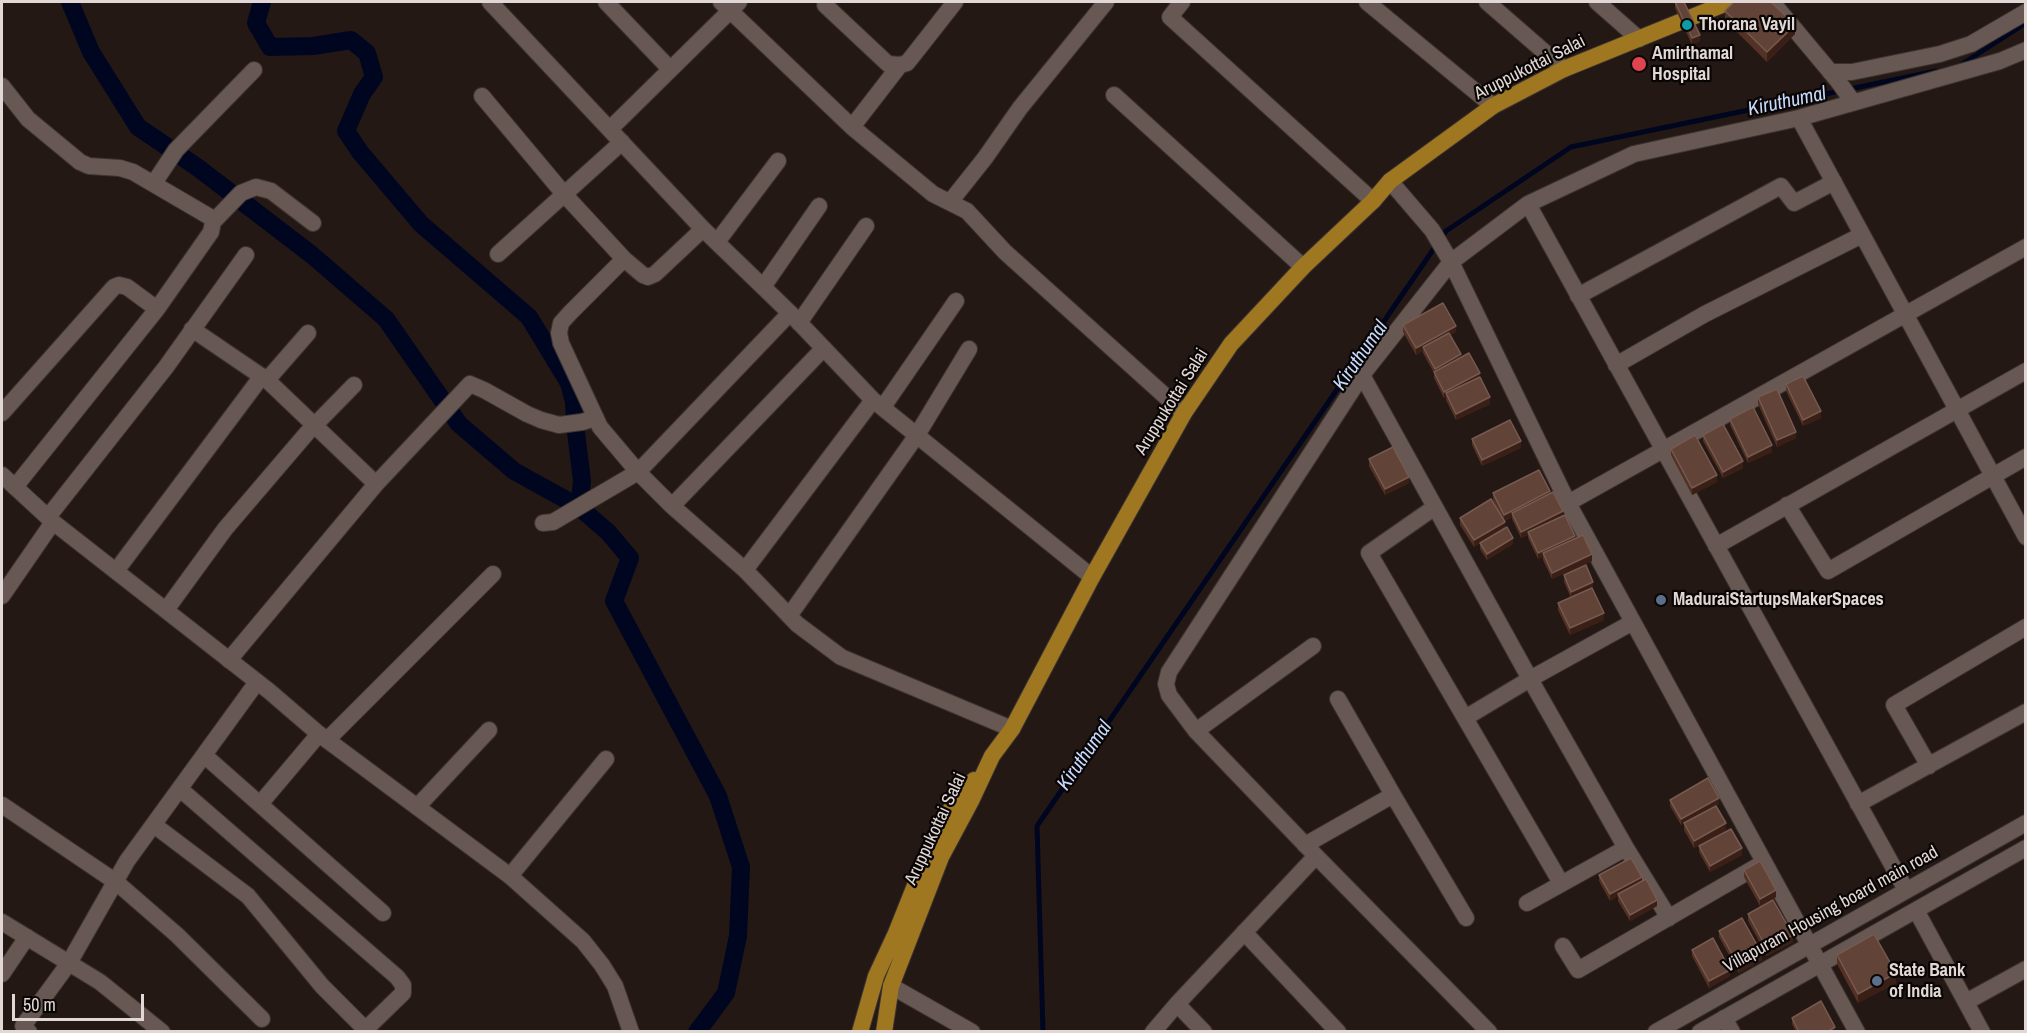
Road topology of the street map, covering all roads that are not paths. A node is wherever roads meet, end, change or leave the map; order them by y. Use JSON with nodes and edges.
{"nodes":[{"id":1,"x":490,"y":2,"type":"edge"},
{"id":2,"x":606,"y":2,"type":"edge"},
{"id":3,"x":825,"y":2,"type":"edge"},
{"id":4,"x":955,"y":2,"type":"edge"},
{"id":5,"x":1106,"y":2,"type":"edge"},
{"id":6,"x":1182,"y":2,"type":"edge"},
{"id":7,"x":1367,"y":2,"type":"edge"},
{"id":8,"x":1487,"y":2,"type":"edge"},
{"id":9,"x":1597,"y":2,"type":"edge"},
{"id":10,"x":1729,"y":2,"type":"edge"},
{"id":11,"x":1772,"y":2,"type":"edge"},
{"id":12,"x":730,"y":4,"type":"edge"},
{"id":13,"x":2025,"y":12,"type":"edge"},
{"id":14,"x":1639,"y":39,"type":"junction"},
{"id":15,"x":2025,"y":50,"type":"edge"},
{"id":16,"x":900,"y":65,"type":"junction"},
{"id":17,"x":670,"y":69,"type":"junction"},
{"id":18,"x":1564,"y":69,"type":"junction"},
{"id":19,"x":254,"y":70,"type":"dead end"},
{"id":20,"x":2,"y":86,"type":"edge"},
{"id":21,"x":1842,"y":88,"type":"junction"},
{"id":22,"x":1114,"y":95,"type":"dead end"},
{"id":23,"x":482,"y":96,"type":"dead end"},
{"id":24,"x":1493,"y":106,"type":"junction"},
{"id":25,"x":1799,"y":118,"type":"junction"},
{"id":26,"x":852,"y":127,"type":"junction"},
{"id":27,"x":610,"y":129,"type":"junction"},
{"id":28,"x":622,"y":142,"type":"junction"},
{"id":29,"x":778,"y":161,"type":"dead end"},
{"id":30,"x":1390,"y":181,"type":"junction"},
{"id":31,"x":1834,"y":182,"type":"junction"},
{"id":32,"x":154,"y":183,"type":"junction"},
{"id":33,"x":564,"y":194,"type":"junction"},
{"id":34,"x":1373,"y":201,"type":"junction"},
{"id":35,"x":950,"y":202,"type":"junction"},
{"id":36,"x":1528,"y":204,"type":"junction"},
{"id":37,"x":819,"y":206,"type":"dead end"},
{"id":38,"x":213,"y":222,"type":"junction"},
{"id":39,"x":313,"y":223,"type":"dead end"},
{"id":40,"x":866,"y":226,"type":"dead end"},
{"id":41,"x":704,"y":229,"type":"junction"},
{"id":42,"x":1862,"y":235,"type":"junction"},
{"id":43,"x":717,"y":242,"type":"junction"},
{"id":44,"x":2025,"y":247,"type":"edge"},
{"id":45,"x":498,"y":254,"type":"dead end"},
{"id":46,"x":246,"y":255,"type":"dead end"},
{"id":47,"x":1447,"y":257,"type":"junction"},
{"id":48,"x":624,"y":259,"type":"junction"},
{"id":49,"x":1303,"y":267,"type":"junction"},
{"id":50,"x":763,"y":287,"type":"junction"},
{"id":51,"x":1578,"y":296,"type":"junction"},
{"id":52,"x":957,"y":301,"type":"dead end"},
{"id":53,"x":157,"y":309,"type":"junction"},
{"id":54,"x":1905,"y":314,"type":"junction"},
{"id":55,"x":794,"y":318,"type":"junction"},
{"id":56,"x":192,"y":330,"type":"junction"},
{"id":57,"x":308,"y":333,"type":"dead end"},
{"id":58,"x":822,"y":349,"type":"junction"},
{"id":59,"x":969,"y":349,"type":"dead end"},
{"id":60,"x":1616,"y":365,"type":"junction"},
{"id":61,"x":2025,"y":371,"type":"edge"},
{"id":62,"x":1362,"y":375,"type":"junction"},
{"id":63,"x":264,"y":378,"type":"junction"},
{"id":64,"x":354,"y":385,"type":"dead end"},
{"id":65,"x":878,"y":404,"type":"junction"},
{"id":66,"x":1956,"y":410,"type":"junction"},
{"id":67,"x":2,"y":412,"type":"edge"},
{"id":68,"x":1184,"y":413,"type":"junction"},
{"id":69,"x":589,"y":420,"type":"junction"},
{"id":70,"x":315,"y":425,"type":"junction"},
{"id":71,"x":917,"y":435,"type":"junction"},
{"id":72,"x":1663,"y":449,"type":"junction"},
{"id":73,"x":2025,"y":457,"type":"edge"},
{"id":74,"x":638,"y":472,"type":"junction"},
{"id":75,"x":2,"y":475,"type":"edge"},
{"id":76,"x":1992,"y":476,"type":"junction"},
{"id":77,"x":376,"y":484,"type":"junction"},
{"id":78,"x":15,"y":487,"type":"junction"},
{"id":79,"x":1568,"y":503,"type":"junction"},
{"id":80,"x":672,"y":506,"type":"junction"},
{"id":81,"x":1787,"y":506,"type":"junction"},
{"id":82,"x":1435,"y":507,"type":"junction"},
{"id":83,"x":51,"y":519,"type":"junction"},
{"id":84,"x":543,"y":523,"type":"dead end"},
{"id":85,"x":2025,"y":537,"type":"edge"},
{"id":86,"x":1716,"y":546,"type":"junction"},
{"id":87,"x":745,"y":570,"type":"junction"},
{"id":88,"x":116,"y":571,"type":"junction"},
{"id":89,"x":493,"y":574,"type":"dead end"},
{"id":90,"x":1092,"y":577,"type":"junction"},
{"id":91,"x":2,"y":596,"type":"edge"},
{"id":92,"x":166,"y":610,"type":"junction"},
{"id":93,"x":789,"y":616,"type":"junction"},
{"id":94,"x":1633,"y":622,"type":"junction"},
{"id":95,"x":2025,"y":627,"type":"edge"},
{"id":96,"x":1313,"y":646,"type":"dead end"},
{"id":97,"x":229,"y":660,"type":"junction"},
{"id":98,"x":1530,"y":679,"type":"junction"},
{"id":99,"x":257,"y":682,"type":"junction"},
{"id":100,"x":1338,"y":699,"type":"dead end"},
{"id":101,"x":2025,"y":712,"type":"edge"},
{"id":102,"x":1465,"y":718,"type":"junction"},
{"id":103,"x":1012,"y":729,"type":"junction"},
{"id":104,"x":489,"y":730,"type":"dead end"},
{"id":105,"x":1196,"y":731,"type":"junction"},
{"id":106,"x":323,"y":737,"type":"junction"},
{"id":107,"x":204,"y":755,"type":"junction"},
{"id":108,"x":992,"y":756,"type":"junction"},
{"id":109,"x":606,"y":759,"type":"dead end"},
{"id":110,"x":1929,"y":766,"type":"junction"},
{"id":111,"x":180,"y":789,"type":"junction"},
{"id":112,"x":1393,"y":795,"type":"junction"},
{"id":113,"x":260,"y":804,"type":"junction"},
{"id":114,"x":1858,"y":804,"type":"junction"},
{"id":115,"x":2,"y":805,"type":"edge"},
{"id":116,"x":417,"y":807,"type":"junction"},
{"id":117,"x":2025,"y":823,"type":"edge"},
{"id":118,"x":154,"y":825,"type":"junction"},
{"id":119,"x":1626,"y":848,"type":"junction"},
{"id":120,"x":2025,"y":848,"type":"edge"},
{"id":121,"x":1311,"y":850,"type":"junction"},
{"id":122,"x":1764,"y":863,"type":"junction"},
{"id":123,"x":510,"y":876,"type":"junction"},
{"id":124,"x":116,"y":882,"type":"junction"},
{"id":125,"x":1561,"y":883,"type":"junction"},
{"id":126,"x":1906,"y":890,"type":"junction"},
{"id":127,"x":1527,"y":903,"type":"dead end"},
{"id":128,"x":1916,"y":910,"type":"junction"},
{"id":129,"x":383,"y":913,"type":"dead end"},
{"id":130,"x":1466,"y":918,"type":"dead end"},
{"id":131,"x":1668,"y":918,"type":"junction"},
{"id":132,"x":2,"y":922,"type":"edge"},
{"id":133,"x":1244,"y":932,"type":"junction"},
{"id":134,"x":27,"y":937,"type":"junction"},
{"id":135,"x":1810,"y":944,"type":"junction"},
{"id":136,"x":1563,"y":946,"type":"dead end"},
{"id":137,"x":69,"y":963,"type":"junction"},
{"id":138,"x":1821,"y":963,"type":"junction"},
{"id":139,"x":2025,"y":969,"type":"edge"},
{"id":140,"x":2,"y":974,"type":"edge"},
{"id":141,"x":891,"y":986,"type":"junction"},
{"id":142,"x":1966,"y":1002,"type":"junction"},
{"id":143,"x":1176,"y":1004,"type":"junction"},
{"id":144,"x":262,"y":1019,"type":"dead end"},
{"id":145,"x":1728,"y":1025,"type":"edge"},
{"id":146,"x":367,"y":1030,"type":"edge"},
{"id":147,"x":29,"y":1032,"type":"edge"},
{"id":148,"x":162,"y":1032,"type":"edge"},
{"id":149,"x":631,"y":1032,"type":"edge"},
{"id":150,"x":860,"y":1032,"type":"edge"},
{"id":151,"x":884,"y":1032,"type":"edge"},
{"id":152,"x":972,"y":1032,"type":"edge"},
{"id":153,"x":1153,"y":1032,"type":"edge"},
{"id":154,"x":1204,"y":1032,"type":"edge"},
{"id":155,"x":1338,"y":1032,"type":"edge"},
{"id":156,"x":1489,"y":1032,"type":"edge"},
{"id":157,"x":1656,"y":1032,"type":"edge"},
{"id":158,"x":1700,"y":1032,"type":"edge"},
{"id":159,"x":1857,"y":1032,"type":"edge"},
{"id":160,"x":1982,"y":1032,"type":"edge"}],
"edges":[{"from":1,"to":27,"type":"street"},
{"from":2,"to":17,"type":"street"},
{"from":3,"to":16,"type":"street"},
{"from":4,"to":16,"type":"street"},
{"from":5,"to":35,"type":"street"},
{"from":6,"to":34,"type":"street"},
{"from":7,"to":24,"type":"street"},
{"from":8,"to":18,"type":"street"},
{"from":9,"to":14,"type":"street"},
{"from":10,"to":14,"type":"main road","name":"Aruppukottai Salai"},
{"from":11,"to":21,"type":"street"},
{"from":12,"to":17,"type":"street"},
{"from":12,"to":26,"type":"street"},
{"from":13,"to":21,"type":"street"},
{"from":14,"to":18,"type":"main road","name":"Aruppukottai Salai"},
{"from":15,"to":21,"type":"street"},
{"from":16,"to":26,"type":"street"},
{"from":17,"to":27,"type":"street"},
{"from":18,"to":24,"type":"main road","name":"Aruppukottai Salai"},
{"from":19,"to":32,"type":"street"},
{"from":20,"to":32,"type":"street"},
{"from":21,"to":25,"type":"street"},
{"from":22,"to":49,"type":"street"},
{"from":23,"to":33,"type":"street"},
{"from":24,"to":30,"type":"main road","name":"Aruppukottai Salai"},
{"from":25,"to":31,"type":"street"},
{"from":25,"to":36,"type":"street"},
{"from":26,"to":35,"type":"street"},
{"from":27,"to":28,"type":"street"},
{"from":28,"to":33,"type":"street"},
{"from":28,"to":41,"type":"street"},
{"from":29,"to":43,"type":"street"},
{"from":30,"to":34,"type":"main road","name":"Aruppukottai Salai"},
{"from":30,"to":47,"type":"street"},
{"from":31,"to":42,"type":"street"},
{"from":31,"to":51,"type":"street"},
{"from":32,"to":38,"type":"street"},
{"from":33,"to":45,"type":"street"},
{"from":33,"to":48,"type":"street"},
{"from":34,"to":49,"type":"main road","name":"Aruppukottai Salai"},
{"from":35,"to":68,"type":"street"},
{"from":36,"to":47,"type":"street"},
{"from":36,"to":51,"type":"street"},
{"from":37,"to":50,"type":"street"},
{"from":38,"to":39,"type":"street"},
{"from":38,"to":53,"type":"street"},
{"from":40,"to":55,"type":"street"},
{"from":41,"to":43,"type":"street"},
{"from":41,"to":48,"type":"street"},
{"from":42,"to":54,"type":"street"},
{"from":42,"to":60,"type":"street"},
{"from":43,"to":50,"type":"street"},
{"from":44,"to":54,"type":"street"},
{"from":46,"to":56,"type":"street"},
{"from":47,"to":62,"type":"street"},
{"from":47,"to":79,"type":"street"},
{"from":48,"to":69,"type":"street"},
{"from":49,"to":68,"type":"main road","name":"Aruppukottai Salai"},
{"from":50,"to":55,"type":"street"},
{"from":51,"to":60,"type":"street"},
{"from":52,"to":65,"type":"street"},
{"from":53,"to":67,"type":"street"},
{"from":53,"to":78,"type":"street"},
{"from":54,"to":66,"type":"street"},
{"from":54,"to":72,"type":"street"},
{"from":55,"to":58,"type":"street"},
{"from":55,"to":74,"type":"street"},
{"from":56,"to":63,"type":"street"},
{"from":56,"to":83,"type":"street"},
{"from":57,"to":63,"type":"street"},
{"from":58,"to":65,"type":"street"},
{"from":58,"to":80,"type":"street"},
{"from":59,"to":71,"type":"street"},
{"from":60,"to":72,"type":"street"},
{"from":61,"to":66,"type":"street"},
{"from":62,"to":82,"type":"street"},
{"from":62,"to":105,"type":"street"},
{"from":63,"to":70,"type":"street"},
{"from":63,"to":88,"type":"street"},
{"from":64,"to":70,"type":"street"},
{"from":65,"to":71,"type":"street"},
{"from":65,"to":87,"type":"street"},
{"from":66,"to":76,"type":"street"},
{"from":66,"to":81,"type":"street"},
{"from":68,"to":90,"type":"main road","name":"Aruppukottai Salai"},
{"from":69,"to":74,"type":"street"},
{"from":69,"to":77,"type":"street"},
{"from":70,"to":77,"type":"street"},
{"from":70,"to":92,"type":"street"},
{"from":71,"to":90,"type":"street"},
{"from":71,"to":93,"type":"street"},
{"from":72,"to":79,"type":"street"},
{"from":72,"to":86,"type":"street"},
{"from":73,"to":76,"type":"street"},
{"from":74,"to":80,"type":"street"},
{"from":74,"to":84,"type":"street"},
{"from":75,"to":78,"type":"street"},
{"from":76,"to":81,"type":"street"},
{"from":76,"to":85,"type":"street"},
{"from":77,"to":97,"type":"street"},
{"from":78,"to":83,"type":"street"},
{"from":79,"to":94,"type":"street"},
{"from":80,"to":87,"type":"street"},
{"from":81,"to":86,"type":"street"},
{"from":82,"to":98,"type":"street"},
{"from":82,"to":102,"type":"street"},
{"from":83,"to":88,"type":"street"},
{"from":83,"to":91,"type":"street"},
{"from":86,"to":114,"type":"street"},
{"from":87,"to":93,"type":"street"},
{"from":88,"to":92,"type":"street"},
{"from":89,"to":106,"type":"street"},
{"from":90,"to":103,"type":"main road","name":"Aruppukottai Salai"},
{"from":92,"to":97,"type":"street"},
{"from":93,"to":103,"type":"street"},
{"from":94,"to":98,"type":"street"},
{"from":94,"to":122,"type":"street"},
{"from":95,"to":110,"type":"street"},
{"from":96,"to":105,"type":"street"},
{"from":97,"to":99,"type":"street"},
{"from":98,"to":102,"type":"street"},
{"from":98,"to":119,"type":"street"},
{"from":99,"to":106,"type":"street"},
{"from":99,"to":107,"type":"street"},
{"from":100,"to":112,"type":"street"},
{"from":101,"to":110,"type":"street"},
{"from":102,"to":125,"type":"street"},
{"from":103,"to":108,"type":"main road","name":"Aruppukottai Salai"},
{"from":104,"to":116,"type":"street"},
{"from":105,"to":121,"type":"street"},
{"from":106,"to":113,"type":"street"},
{"from":106,"to":116,"type":"street"},
{"from":107,"to":111,"type":"street"},
{"from":107,"to":113,"type":"street"},
{"from":108,"to":141,"type":"main road","name":"Aruppukottai Salai"},
{"from":108,"to":150,"type":"main road"},
{"from":109,"to":123,"type":"street"},
{"from":110,"to":114,"type":"street"},
{"from":111,"to":118,"type":"street"},
{"from":111,"to":146,"type":"street"},
{"from":112,"to":121,"type":"street"},
{"from":112,"to":130,"type":"street"},
{"from":113,"to":129,"type":"street"},
{"from":114,"to":126,"type":"street"},
{"from":115,"to":124,"type":"street"},
{"from":116,"to":123,"type":"street"},
{"from":117,"to":126,"type":"street","name":"Villapuram Housing board main road"},
{"from":118,"to":124,"type":"street"},
{"from":118,"to":146,"type":"street"},
{"from":119,"to":125,"type":"street"},
{"from":119,"to":131,"type":"street"},
{"from":120,"to":128,"type":"street"},
{"from":121,"to":133,"type":"street"},
{"from":121,"to":156,"type":"street"},
{"from":122,"to":131,"type":"street"},
{"from":122,"to":135,"type":"street"},
{"from":123,"to":149,"type":"street"},
{"from":124,"to":137,"type":"street"},
{"from":124,"to":144,"type":"street"},
{"from":125,"to":127,"type":"street"},
{"from":126,"to":135,"type":"street","name":"Villapuram Housing board main road"},
{"from":128,"to":138,"type":"street"},
{"from":128,"to":142,"type":"street"},
{"from":131,"to":136,"type":"street"},
{"from":132,"to":134,"type":"street"},
{"from":133,"to":143,"type":"street"},
{"from":133,"to":155,"type":"street"},
{"from":134,"to":137,"type":"street"},
{"from":134,"to":140,"type":"street"},
{"from":135,"to":138,"type":"street"},
{"from":135,"to":157,"type":"street","name":"Villapuram Housing board main road"},
{"from":137,"to":147,"type":"street"},
{"from":137,"to":148,"type":"street"},
{"from":138,"to":145,"type":"street"},
{"from":138,"to":159,"type":"street"},
{"from":139,"to":142,"type":"street"},
{"from":141,"to":151,"type":"main road","name":"Aruppukottai Salai"},
{"from":141,"to":152,"type":"street"},
{"from":142,"to":160,"type":"street"},
{"from":143,"to":153,"type":"street"},
{"from":143,"to":154,"type":"street"},
{"from":145,"to":158,"type":"street"}]}
